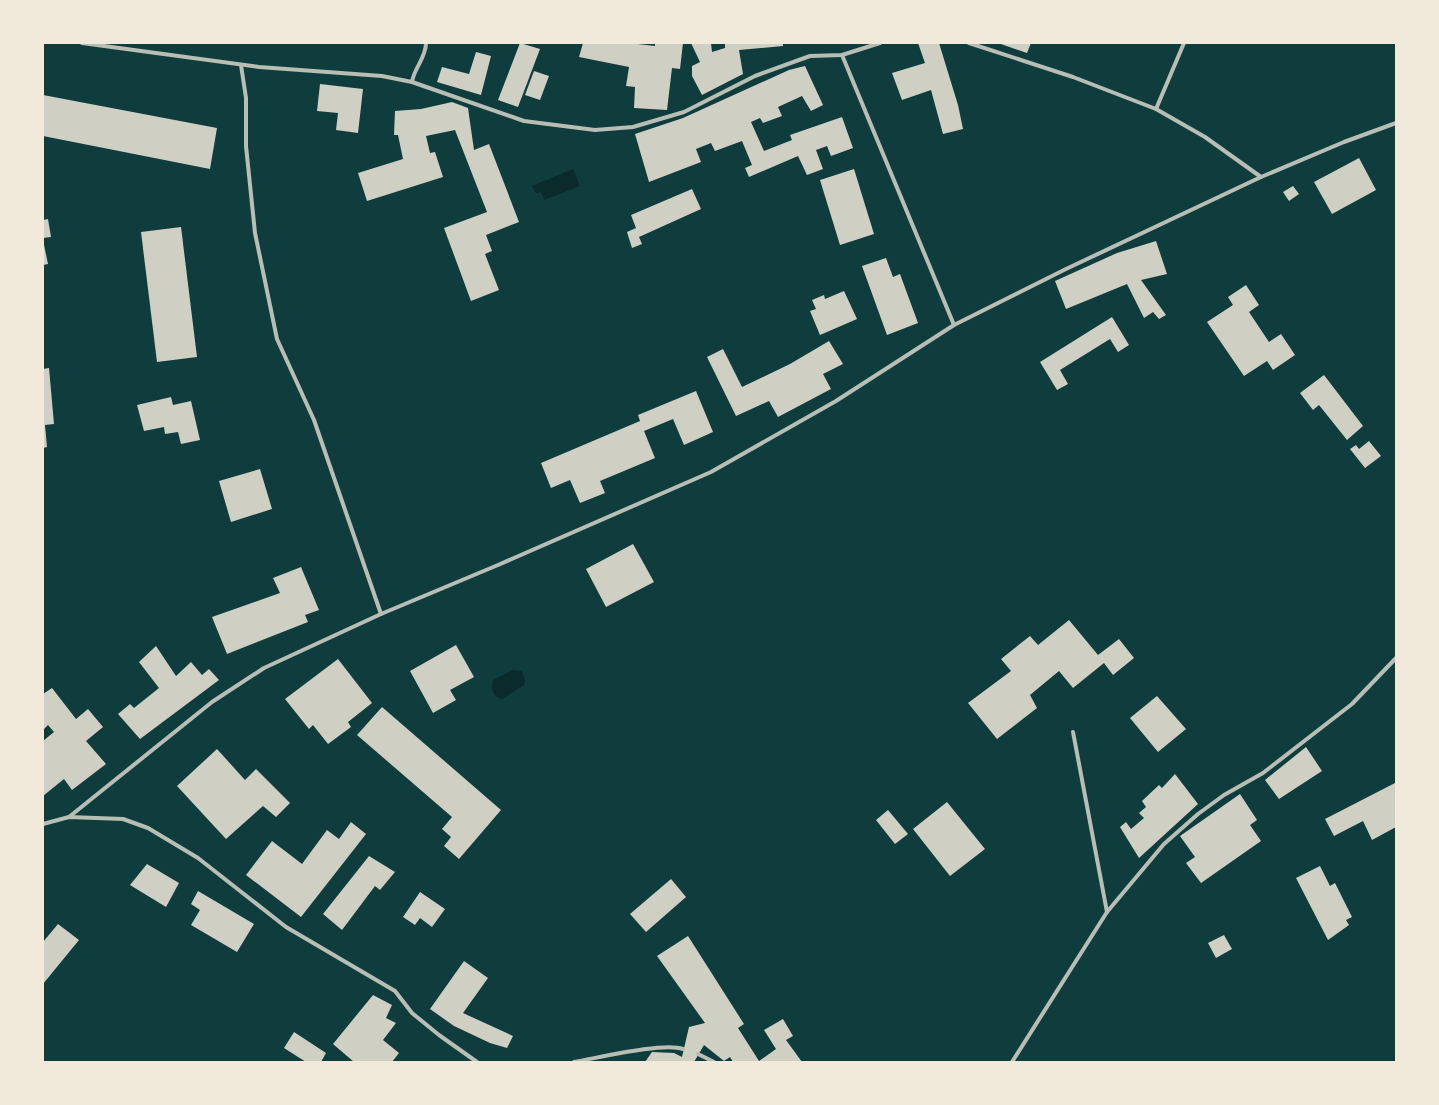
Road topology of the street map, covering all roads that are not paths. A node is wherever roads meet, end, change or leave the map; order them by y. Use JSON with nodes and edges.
{"nodes":[{"id":1,"x":82,"y":43,"type":"edge"},
{"id":2,"x":426,"y":43,"type":"edge"},
{"id":3,"x":880,"y":43,"type":"edge"},
{"id":4,"x":969,"y":43,"type":"edge"},
{"id":5,"x":1184,"y":43,"type":"edge"},
{"id":6,"x":842,"y":55,"type":"junction"},
{"id":7,"x":241,"y":65,"type":"junction"},
{"id":8,"x":412,"y":82,"type":"junction"},
{"id":9,"x":1156,"y":109,"type":"junction"},
{"id":10,"x":1396,"y":123,"type":"edge"},
{"id":11,"x":1261,"y":177,"type":"junction"},
{"id":12,"x":954,"y":325,"type":"junction"},
{"id":13,"x":381,"y":614,"type":"junction"},
{"id":14,"x":1396,"y":658,"type":"edge"},
{"id":15,"x":1073,"y":732,"type":"dead end"},
{"id":16,"x":69,"y":817,"type":"junction"},
{"id":17,"x":43,"y":824,"type":"edge"},
{"id":18,"x":1107,"y":912,"type":"junction"},
{"id":19,"x":683,"y":1049,"type":"dead end"},
{"id":20,"x":698,"y":1054,"type":"dead end"},
{"id":21,"x":477,"y":1062,"type":"edge"},
{"id":22,"x":574,"y":1062,"type":"edge"},
{"id":23,"x":714,"y":1062,"type":"edge"},
{"id":24,"x":1012,"y":1062,"type":"edge"}],
"edges":[{"from":1,"to":7,"type":"street"},
{"from":2,"to":8,"type":"street"},
{"from":3,"to":6,"type":"street"},
{"from":4,"to":9,"type":"street"},
{"from":5,"to":9,"type":"street"},
{"from":6,"to":8,"type":"street"},
{"from":6,"to":12,"type":"street"},
{"from":7,"to":8,"type":"street"},
{"from":7,"to":13,"type":"street"},
{"from":9,"to":11,"type":"street"},
{"from":10,"to":11,"type":"street"},
{"from":11,"to":12,"type":"street"},
{"from":12,"to":13,"type":"street"},
{"from":13,"to":16,"type":"street"},
{"from":14,"to":18,"type":"street"},
{"from":15,"to":18,"type":"street"},
{"from":16,"to":17,"type":"street"},
{"from":16,"to":21,"type":"street"},
{"from":18,"to":24,"type":"street"},
{"from":19,"to":22,"type":"street"},
{"from":20,"to":23,"type":"street"}]}
